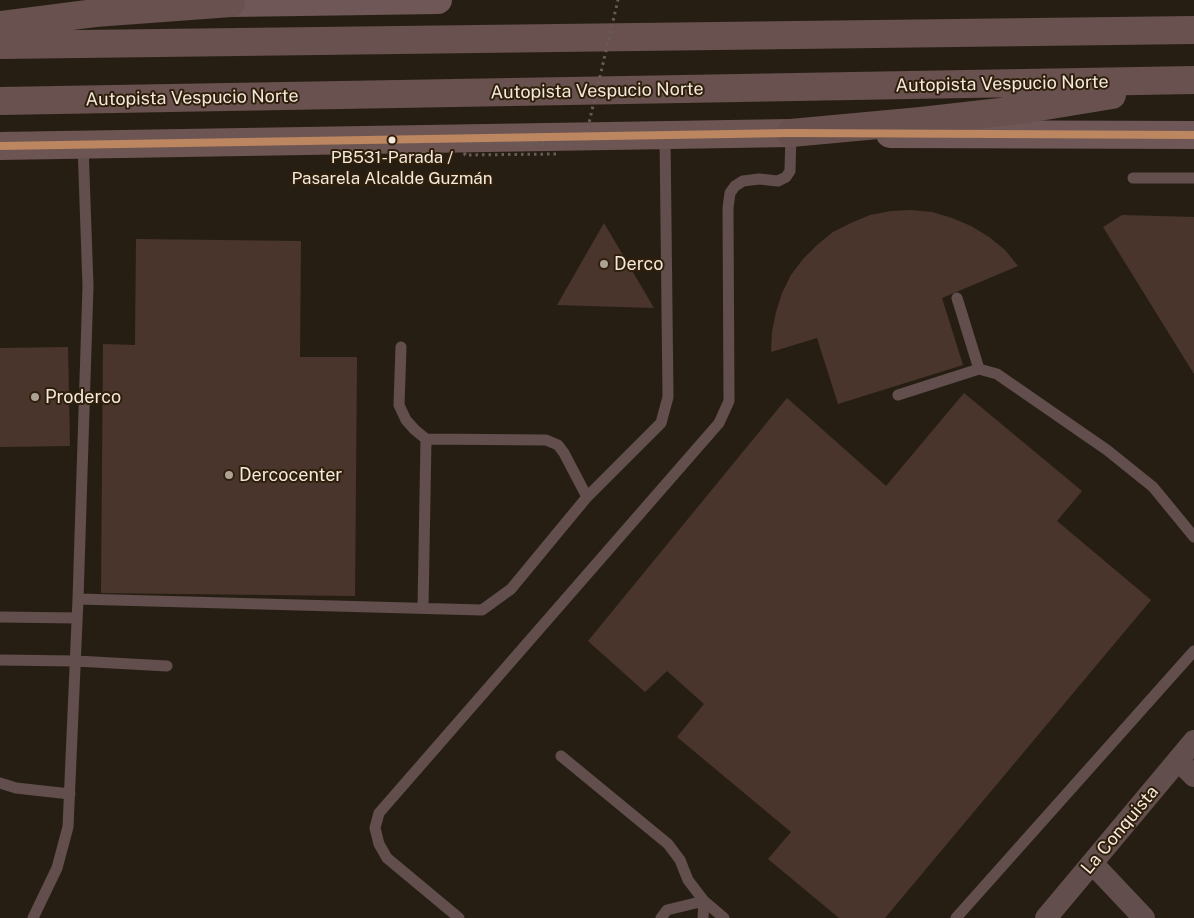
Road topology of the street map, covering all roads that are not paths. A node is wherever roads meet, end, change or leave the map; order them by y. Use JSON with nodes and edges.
{"nodes":[{"id":1,"x":155,"y":0,"type":"edge"},
{"id":2,"x":164,"y":0,"type":"edge"},
{"id":3,"x":438,"y":0,"type":"edge"},
{"id":4,"x":231,"y":3,"type":"junction"},
{"id":5,"x":0,"y":25,"type":"edge"},
{"id":6,"x":1194,"y":30,"type":"edge"},
{"id":7,"x":0,"y":45,"type":"edge"},
{"id":8,"x":1194,"y":80,"type":"edge"},
{"id":9,"x":0,"y":101,"type":"edge"},
{"id":10,"x":791,"y":133,"type":"junction"},
{"id":11,"x":1194,"y":135,"type":"edge"},
{"id":12,"x":664,"y":136,"type":"junction"},
{"id":13,"x":83,"y":145,"type":"junction"},
{"id":14,"x":0,"y":146,"type":"edge"},
{"id":15,"x":1133,"y":178,"type":"dead end"},
{"id":16,"x":1194,"y":178,"type":"edge"},
{"id":17,"x":957,"y":298,"type":"dead end"},
{"id":18,"x":401,"y":348,"type":"dead end"},
{"id":19,"x":979,"y":369,"type":"junction"},
{"id":20,"x":898,"y":395,"type":"dead end"},
{"id":21,"x":426,"y":439,"type":"junction"},
{"id":22,"x":587,"y":497,"type":"junction"},
{"id":23,"x":1194,"y":538,"type":"edge"},
{"id":24,"x":78,"y":599,"type":"junction"},
{"id":25,"x":423,"y":608,"type":"junction"},
{"id":26,"x":0,"y":617,"type":"edge"},
{"id":27,"x":77,"y":618,"type":"junction"},
{"id":28,"x":1194,"y":652,"type":"edge"},
{"id":29,"x":0,"y":660,"type":"edge"},
{"id":30,"x":76,"y":661,"type":"junction"},
{"id":31,"x":167,"y":666,"type":"dead end"},
{"id":32,"x":1194,"y":741,"type":"edge"},
{"id":33,"x":561,"y":756,"type":"dead end"},
{"id":34,"x":1178,"y":760,"type":"junction"},
{"id":35,"x":1194,"y":776,"type":"edge"},
{"id":36,"x":0,"y":783,"type":"edge"},
{"id":37,"x":70,"y":794,"type":"junction"},
{"id":38,"x":1092,"y":863,"type":"junction"},
{"id":39,"x":704,"y":901,"type":"junction"},
{"id":40,"x":33,"y":918,"type":"edge"},
{"id":41,"x":459,"y":918,"type":"edge"},
{"id":42,"x":661,"y":918,"type":"edge"},
{"id":43,"x":703,"y":918,"type":"edge"},
{"id":44,"x":724,"y":918,"type":"edge"},
{"id":45,"x":956,"y":918,"type":"edge"},
{"id":46,"x":1046,"y":918,"type":"edge"},
{"id":47,"x":1144,"y":918,"type":"edge"}],
"edges":[{"from":1,"to":2,"type":"main road"},
{"from":2,"to":4,"type":"main road"},
{"from":3,"to":4,"type":"main road"},
{"from":4,"to":5,"type":"highway"},
{"from":6,"to":7,"type":"highway"},
{"from":8,"to":9,"type":"highway","name":"Autopista Vespucio Norte"},
{"from":8,"to":10,"type":"highway"},
{"from":10,"to":11,"type":"main road"},
{"from":10,"to":12,"type":"main road"},
{"from":10,"to":41,"type":"lane"},
{"from":12,"to":13,"type":"main road"},
{"from":12,"to":22,"type":"lane"},
{"from":13,"to":14,"type":"main road"},
{"from":13,"to":24,"type":"lane"},
{"from":15,"to":16,"type":"lane"},
{"from":17,"to":19,"type":"lane"},
{"from":18,"to":21,"type":"lane"},
{"from":19,"to":20,"type":"lane"},
{"from":19,"to":23,"type":"lane"},
{"from":21,"to":22,"type":"lane"},
{"from":21,"to":25,"type":"lane"},
{"from":22,"to":25,"type":"lane"},
{"from":24,"to":25,"type":"lane"},
{"from":24,"to":27,"type":"lane"},
{"from":26,"to":27,"type":"lane"},
{"from":27,"to":30,"type":"lane"},
{"from":28,"to":45,"type":"lane"},
{"from":29,"to":30,"type":"lane"},
{"from":30,"to":31,"type":"lane"},
{"from":30,"to":37,"type":"lane"},
{"from":32,"to":34,"type":"street","name":"La Conquista"},
{"from":33,"to":39,"type":"lane"},
{"from":34,"to":35,"type":"street"},
{"from":34,"to":38,"type":"street","name":"La Conquista"},
{"from":36,"to":37,"type":"lane"},
{"from":37,"to":40,"type":"lane"},
{"from":38,"to":46,"type":"street","name":"La Conquista"},
{"from":38,"to":47,"type":"street"},
{"from":39,"to":42,"type":"lane"},
{"from":39,"to":43,"type":"lane"},
{"from":39,"to":44,"type":"lane"}]}
